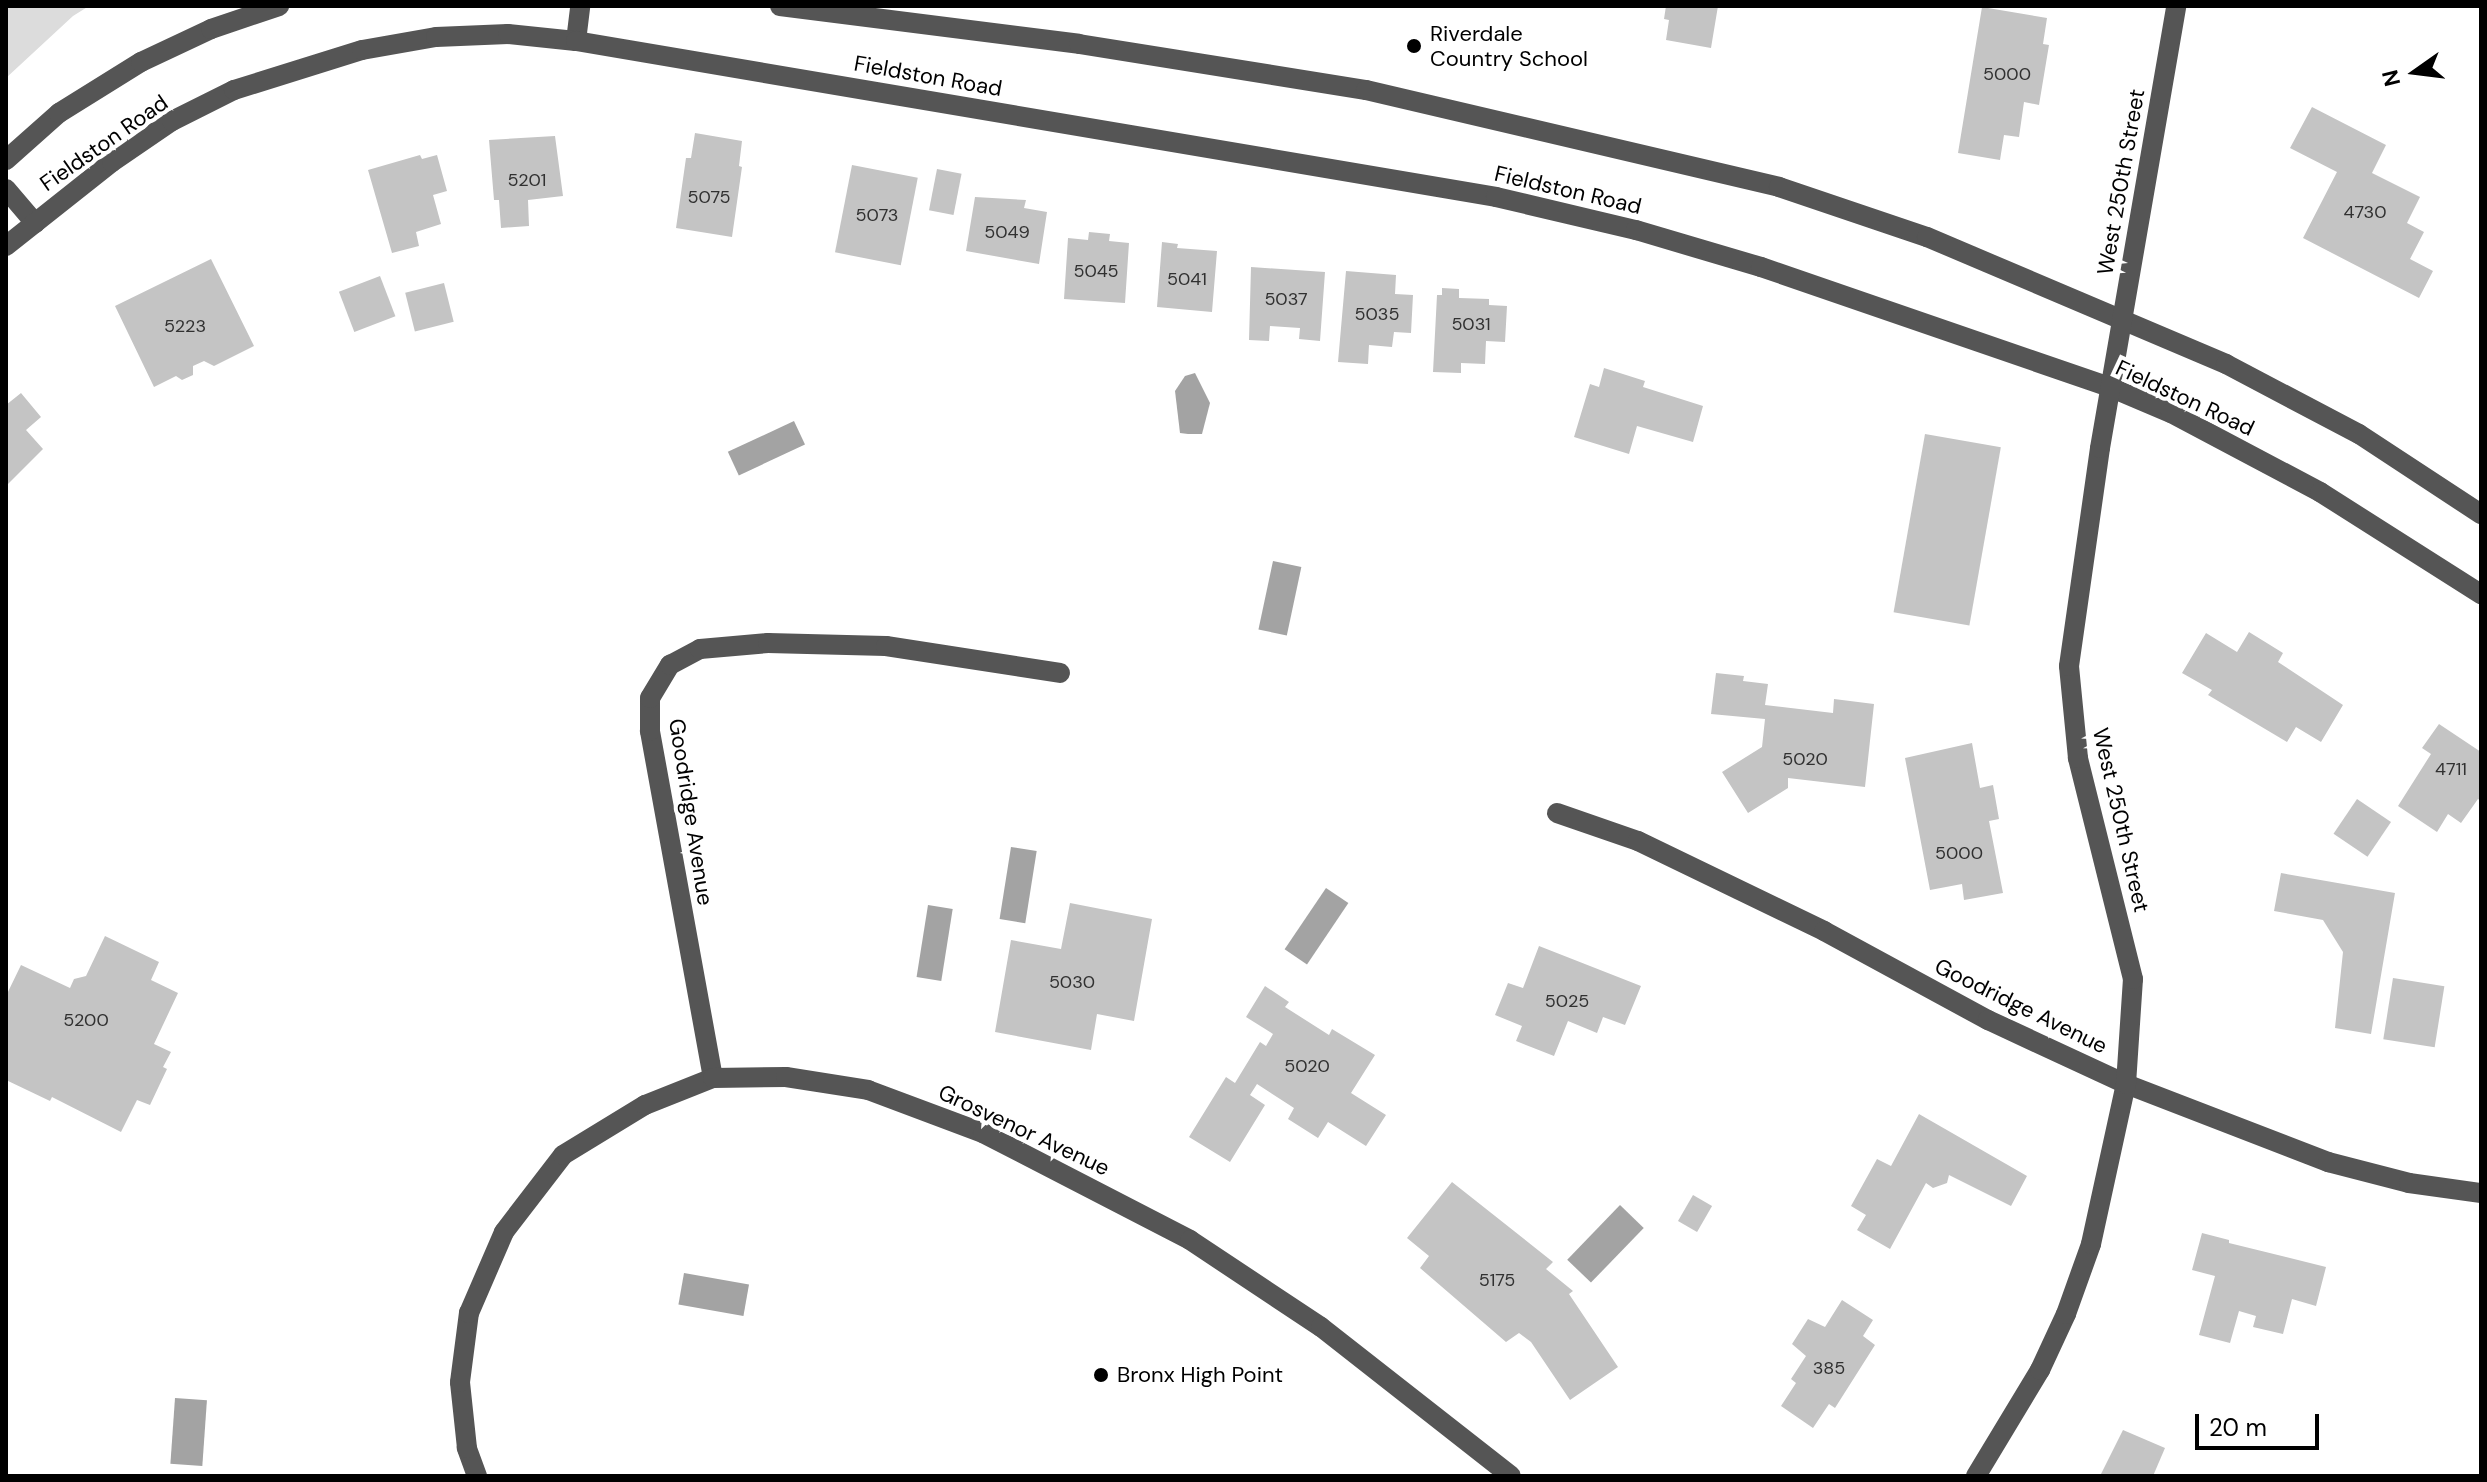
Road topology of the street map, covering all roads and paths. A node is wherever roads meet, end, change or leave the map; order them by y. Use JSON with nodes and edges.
{"nodes":[{"id":1,"x":279,"y":6,"type":"edge"},
{"id":2,"x":580,"y":6,"type":"edge"},
{"id":3,"x":780,"y":6,"type":"edge"},
{"id":4,"x":2176,"y":6,"type":"edge"},
{"id":5,"x":576,"y":41,"type":"junction"},
{"id":6,"x":6,"y":160,"type":"edge"},
{"id":7,"x":6,"y":189,"type":"edge"},
{"id":8,"x":35,"y":223,"type":"junction"},
{"id":9,"x":6,"y":246,"type":"edge"},
{"id":10,"x":2122,"y":321,"type":"junction"},
{"id":11,"x":2112,"y":388,"type":"junction"},
{"id":12,"x":2481,"y":514,"type":"edge"},
{"id":13,"x":2481,"y":594,"type":"edge"},
{"id":14,"x":1060,"y":673,"type":"dead end"},
{"id":15,"x":1557,"y":813,"type":"dead end"},
{"id":16,"x":713,"y":1078,"type":"junction"},
{"id":17,"x":2126,"y":1084,"type":"junction"},
{"id":18,"x":2481,"y":1193,"type":"edge"},
{"id":19,"x":477,"y":1476,"type":"edge"},
{"id":20,"x":1511,"y":1476,"type":"edge"},
{"id":21,"x":1976,"y":1476,"type":"edge"}],
"edges":[{"from":1,"to":6,"type":"street","name":"Fieldston Road"},
{"from":2,"to":5,"type":"street"},
{"from":3,"to":10,"type":"street","name":"Fieldston Road"},
{"from":4,"to":10,"type":"street","name":"West 250th Street"},
{"from":5,"to":8,"type":"street","name":"Fieldston Road"},
{"from":5,"to":11,"type":"street","name":"Fieldston Road"},
{"from":7,"to":8,"type":"street","name":"Fieldston Road"},
{"from":8,"to":9,"type":"street","name":"Fieldston Road"},
{"from":10,"to":11,"type":"street","name":"West 250th Street"},
{"from":10,"to":12,"type":"street","name":"Fieldston Road"},
{"from":11,"to":13,"type":"street","name":"Fieldston Road"},
{"from":11,"to":17,"type":"street","name":"West 250th Street"},
{"from":14,"to":16,"type":"street","name":"Goodridge Avenue"},
{"from":15,"to":17,"type":"street","name":"Goodridge Avenue"},
{"from":16,"to":19,"type":"street","name":"Grosvenor Avenue"},
{"from":16,"to":20,"type":"street","name":"Grosvenor Avenue"},
{"from":17,"to":18,"type":"street","name":"Goodridge Avenue"},
{"from":17,"to":21,"type":"street","name":"West 250th Street"}]}
